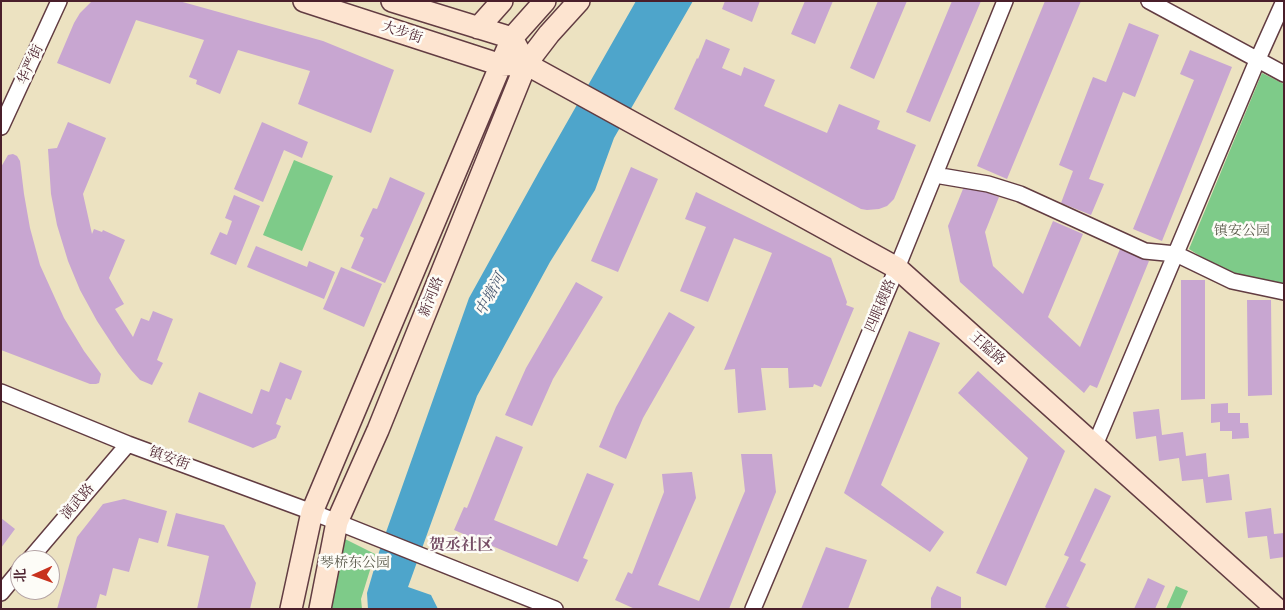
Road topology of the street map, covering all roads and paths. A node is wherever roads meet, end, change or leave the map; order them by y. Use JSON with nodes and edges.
{"nodes":[{"id":1,"x":59,"y":1,"type":"edge"},
{"id":2,"x":304,"y":1,"type":"edge"},
{"id":3,"x":392,"y":1,"type":"edge"},
{"id":4,"x":502,"y":1,"type":"edge"},
{"id":5,"x":545,"y":1,"type":"edge"},
{"id":6,"x":578,"y":1,"type":"edge"},
{"id":7,"x":1005,"y":1,"type":"edge"},
{"id":8,"x":1149,"y":1,"type":"edge"},
{"id":9,"x":1284,"y":1,"type":"edge"},
{"id":10,"x":478,"y":28,"type":"junction"},
{"id":11,"x":512,"y":38,"type":"junction"},
{"id":12,"x":1257,"y":61,"type":"junction"},
{"id":13,"x":526,"y":64,"type":"junction"},
{"id":14,"x":501,"y":65,"type":"junction"},
{"id":15,"x":1284,"y":74,"type":"edge"},
{"id":16,"x":3,"y":120,"type":"edge"},
{"id":17,"x":934,"y":175,"type":"junction"},
{"id":18,"x":1176,"y":254,"type":"junction"},
{"id":19,"x":897,"y":268,"type":"junction"},
{"id":20,"x":1284,"y":292,"type":"edge"},
{"id":21,"x":1,"y":392,"type":"edge"},
{"id":22,"x":128,"y":444,"type":"junction"},
{"id":23,"x":1095,"y":445,"type":"junction"},
{"id":24,"x":312,"y":512,"type":"junction"},
{"id":25,"x":337,"y":522,"type":"junction"},
{"id":26,"x":38,"y":550,"type":"edge"},
{"id":27,"x":10,"y":582,"type":"edge"},
{"id":28,"x":1,"y":593,"type":"edge"},
{"id":29,"x":291,"y":609,"type":"edge"},
{"id":30,"x":320,"y":609,"type":"edge"},
{"id":31,"x":555,"y":609,"type":"edge"},
{"id":32,"x":752,"y":609,"type":"edge"},
{"id":33,"x":1278,"y":609,"type":"edge"}],
"edges":[{"from":1,"to":16,"type":"street","name":"华严街"},
{"from":2,"to":14,"type":"main road","name":"大步街"},
{"from":3,"to":10,"type":"main road","name":"大步街"},
{"from":4,"to":10,"type":"main road"},
{"from":5,"to":11,"type":"main road","name":"新河路"},
{"from":6,"to":13,"type":"main road","name":"新河路"},
{"from":7,"to":17,"type":"street","name":"四眼碶路"},
{"from":8,"to":12,"type":"street"},
{"from":9,"to":12,"type":"street"},
{"from":10,"to":11,"type":"main road","name":"大步街"},
{"from":11,"to":13,"type":"main road"},
{"from":11,"to":14,"type":"main road","name":"新河路"},
{"from":12,"to":15,"type":"street"},
{"from":12,"to":18,"type":"street"},
{"from":13,"to":14,"type":"main road"},
{"from":13,"to":19,"type":"main road","name":"王隘路"},
{"from":13,"to":25,"type":"main road","name":"新河路"},
{"from":14,"to":24,"type":"main road","name":"新河路"},
{"from":17,"to":18,"type":"street"},
{"from":17,"to":19,"type":"street","name":"四眼碶路"},
{"from":18,"to":20,"type":"street"},
{"from":18,"to":23,"type":"street"},
{"from":19,"to":23,"type":"main road","name":"王隘路"},
{"from":19,"to":32,"type":"street","name":"四眼碶路"},
{"from":21,"to":22,"type":"street","name":"镇安街"},
{"from":22,"to":24,"type":"street","name":"镇安街"},
{"from":22,"to":26,"type":"street","name":"演武路"},
{"from":23,"to":33,"type":"main road","name":"王隘路"},
{"from":24,"to":25,"type":"street","name":"镇安街"},
{"from":24,"to":29,"type":"main road","name":"新河路"},
{"from":25,"to":30,"type":"main road","name":"新河路"},
{"from":25,"to":31,"type":"street","name":"镇安街"},
{"from":27,"to":28,"type":"street"}]}
